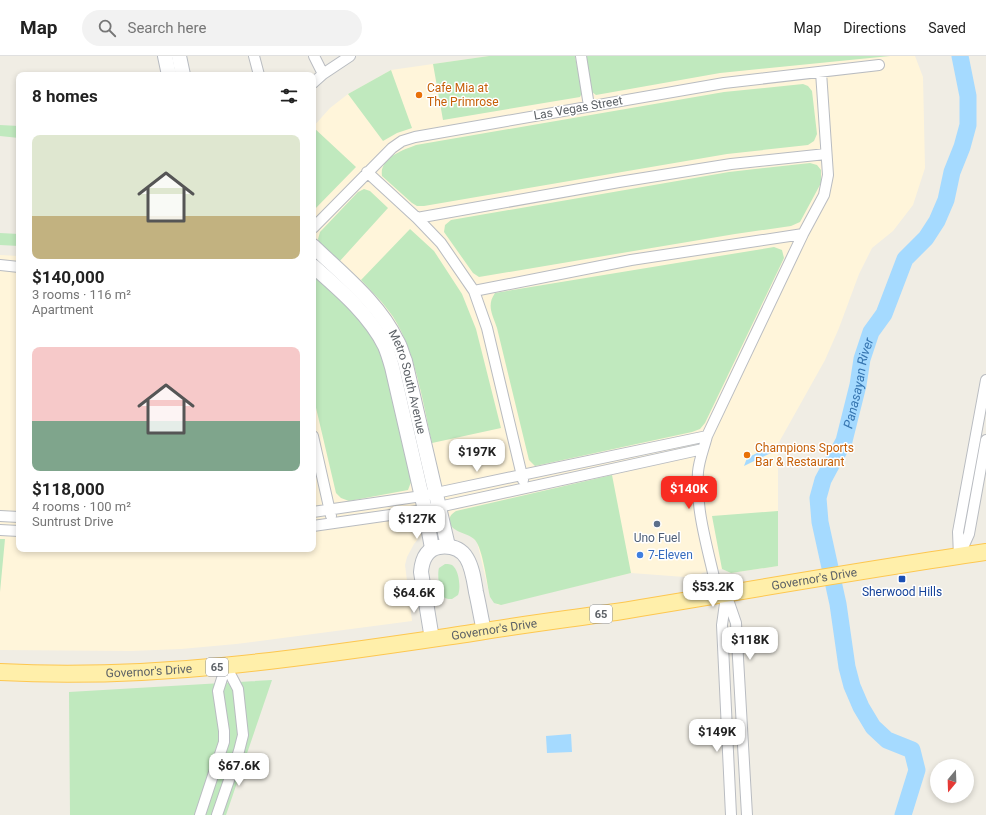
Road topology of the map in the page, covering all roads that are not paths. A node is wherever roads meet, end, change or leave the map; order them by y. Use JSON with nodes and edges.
{"nodes":[{"id":1,"x":165,"y":56,"type":"edge"},
{"id":2,"x":179,"y":56,"type":"edge"},
{"id":3,"x":254,"y":56,"type":"edge"},
{"id":4,"x":314,"y":56,"type":"edge"},
{"id":5,"x":350,"y":56,"type":"edge"},
{"id":6,"x":581,"y":56,"type":"edge"},
{"id":7,"x":880,"y":65,"type":"dead end"},
{"id":8,"x":168,"y":72,"type":"edge"},
{"id":9,"x":182,"y":72,"type":"edge"},
{"id":10,"x":258,"y":72,"type":"edge"},
{"id":11,"x":821,"y":72,"type":"junction"},
{"id":12,"x":323,"y":74,"type":"junction"},
{"id":13,"x":316,"y":80,"type":"edge"},
{"id":14,"x":589,"y":106,"type":"junction"},
{"id":15,"x":826,"y":154,"type":"junction"},
{"id":16,"x":367,"y":172,"type":"junction"},
{"id":17,"x":418,"y":218,"type":"junction"},
{"id":18,"x":316,"y":225,"type":"edge"},
{"id":19,"x":803,"y":234,"type":"junction"},
{"id":20,"x":316,"y":249,"type":"edge"},
{"id":21,"x":0,"y":265,"type":"edge"},
{"id":22,"x":16,"y":267,"type":"edge"},
{"id":23,"x":316,"y":269,"type":"edge"},
{"id":24,"x":474,"y":291,"type":"junction"},
{"id":25,"x":986,"y":380,"type":"edge"},
{"id":26,"x":707,"y":436,"type":"junction"},
{"id":27,"x":986,"y":440,"type":"edge"},
{"id":28,"x":703,"y":449,"type":"junction"},
{"id":29,"x":316,"y":450,"type":"edge"},
{"id":30,"x":522,"y":476,"type":"junction"},
{"id":31,"x":524,"y":488,"type":"junction"},
{"id":32,"x":438,"y":500,"type":"junction"},
{"id":33,"x":423,"y":503,"type":"junction"},
{"id":34,"x":329,"y":510,"type":"junction"},
{"id":35,"x":316,"y":512,"type":"edge"},
{"id":36,"x":0,"y":516,"type":"edge"},
{"id":37,"x":16,"y":517,"type":"edge"},
{"id":38,"x":332,"y":524,"type":"junction"},
{"id":39,"x":316,"y":526,"type":"edge"},
{"id":40,"x":0,"y":530,"type":"edge"},
{"id":41,"x":16,"y":531,"type":"edge"},
{"id":42,"x":448,"y":546,"type":"junction"},
{"id":43,"x":432,"y":548,"type":"junction"},
{"id":44,"x":986,"y":552,"type":"edge"},
{"id":45,"x":959,"y":556,"type":"junction"},
{"id":46,"x":722,"y":594,"type":"junction"},
{"id":47,"x":484,"y":631,"type":"junction"},
{"id":48,"x":432,"y":639,"type":"junction"},
{"id":49,"x":226,"y":666,"type":"junction"},
{"id":50,"x":0,"y":672,"type":"edge"},
{"id":51,"x":200,"y":815,"type":"edge"},
{"id":52,"x":217,"y":815,"type":"edge"},
{"id":53,"x":731,"y":815,"type":"edge"},
{"id":54,"x":747,"y":815,"type":"edge"}],
"edges":[{"from":1,"to":8,"type":"street"},
{"from":2,"to":9,"type":"street"},
{"from":3,"to":10,"type":"street"},
{"from":4,"to":12,"type":"street"},
{"from":5,"to":12,"type":"street"},
{"from":6,"to":14,"type":"street"},
{"from":7,"to":11,"type":"street","name":"Las Vegas Street"},
{"from":11,"to":14,"type":"street","name":"Las Vegas Street"},
{"from":11,"to":15,"type":"street"},
{"from":12,"to":13,"type":"street"},
{"from":14,"to":16,"type":"street","name":"Las Vegas Street"},
{"from":15,"to":17,"type":"street"},
{"from":15,"to":19,"type":"street"},
{"from":16,"to":17,"type":"street"},
{"from":16,"to":18,"type":"street","name":"Las Vegas Street"},
{"from":17,"to":24,"type":"street"},
{"from":19,"to":24,"type":"street"},
{"from":19,"to":26,"type":"street"},
{"from":20,"to":32,"type":"street","name":"Metro South Avenue"},
{"from":21,"to":22,"type":"street"},
{"from":23,"to":33,"type":"street","name":"Metro South Avenue"},
{"from":24,"to":30,"type":"street"},
{"from":25,"to":45,"type":"street"},
{"from":26,"to":28,"type":"street"},
{"from":26,"to":30,"type":"street"},
{"from":27,"to":45,"type":"street"},
{"from":28,"to":31,"type":"street"},
{"from":28,"to":46,"type":"street"},
{"from":29,"to":34,"type":"street"},
{"from":30,"to":31,"type":"street"},
{"from":30,"to":32,"type":"street"},
{"from":31,"to":32,"type":"street"},
{"from":32,"to":33,"type":"street"},
{"from":32,"to":42,"type":"street","name":"Metro South Avenue"},
{"from":33,"to":34,"type":"street"},
{"from":33,"to":38,"type":"street"},
{"from":33,"to":43,"type":"street","name":"Metro South Avenue"},
{"from":34,"to":35,"type":"street"},
{"from":34,"to":38,"type":"street"},
{"from":36,"to":37,"type":"street"},
{"from":38,"to":39,"type":"street"},
{"from":40,"to":41,"type":"street"},
{"from":42,"to":43,"type":"street"},
{"from":42,"to":47,"type":"street"},
{"from":43,"to":48,"type":"street"},
{"from":44,"to":45,"type":"main road","name":"Governor's Drive","number":"65"},
{"from":45,"to":46,"type":"main road","name":"Governor's Drive","number":"65"},
{"from":46,"to":47,"type":"main road","name":"Governor's Drive","number":"65"},
{"from":46,"to":53,"type":"street"},
{"from":46,"to":54,"type":"street"},
{"from":47,"to":48,"type":"main road","name":"Governor's Drive","number":"65"},
{"from":48,"to":49,"type":"main road","name":"Governor's Drive","number":"65"},
{"from":49,"to":50,"type":"main road","name":"Governor's Drive","number":"65"},
{"from":49,"to":51,"type":"street"},
{"from":49,"to":52,"type":"street"}]}
